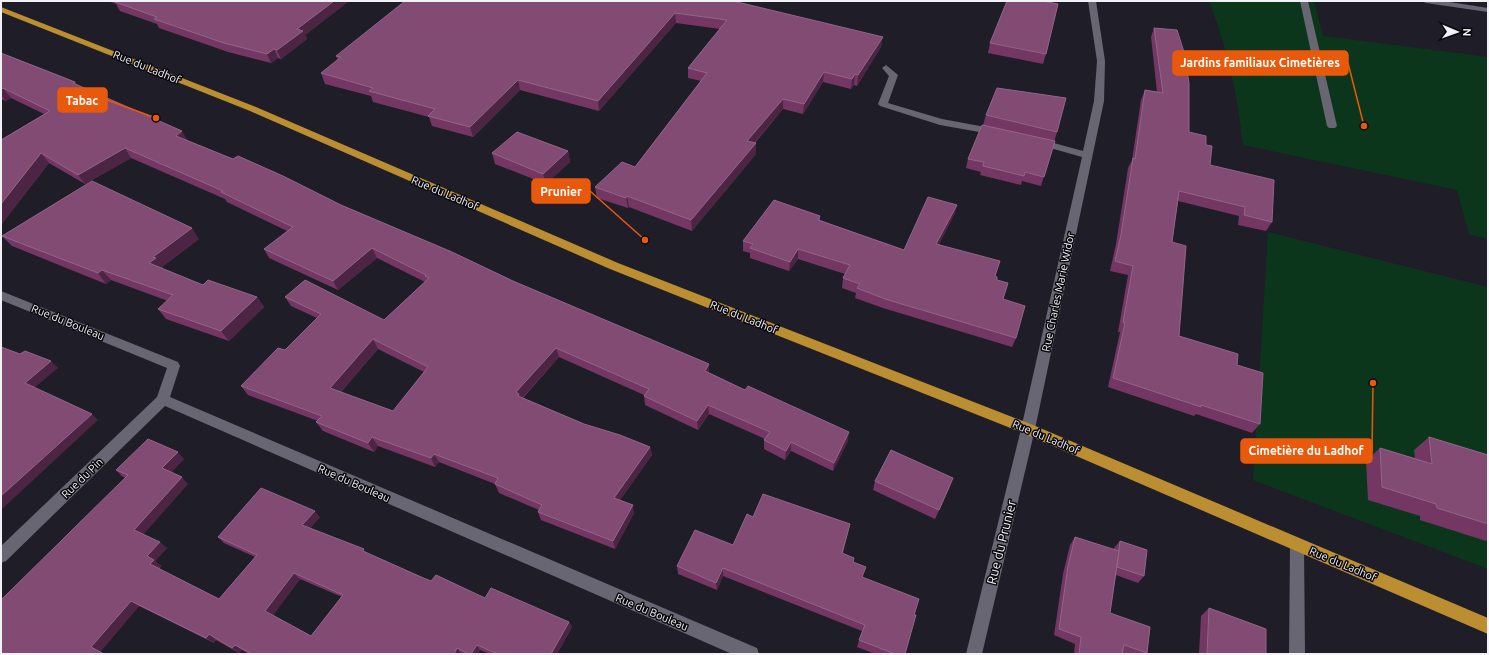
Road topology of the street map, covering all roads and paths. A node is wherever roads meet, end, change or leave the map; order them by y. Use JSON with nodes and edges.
{"nodes":[{"id":1,"x":1081,"y":1,"type":"edge"},
{"id":2,"x":1304,"y":1,"type":"edge"},
{"id":3,"x":1426,"y":1,"type":"edge"},
{"id":4,"x":1092,"y":2,"type":"edge"},
{"id":5,"x":1,"y":9,"type":"edge"},
{"id":6,"x":1488,"y":10,"type":"edge"},
{"id":7,"x":886,"y":68,"type":"dead end"},
{"id":8,"x":1332,"y":126,"type":"dead end"},
{"id":9,"x":1008,"y":135,"type":"edge"},
{"id":10,"x":1030,"y":140,"type":"edge"},
{"id":11,"x":1088,"y":155,"type":"junction"},
{"id":12,"x":1,"y":295,"type":"edge"},
{"id":13,"x":163,"y":400,"type":"junction"},
{"id":14,"x":1028,"y":429,"type":"junction"},
{"id":15,"x":1297,"y":545,"type":"junction"},
{"id":16,"x":1,"y":556,"type":"edge"},
{"id":17,"x":1488,"y":626,"type":"edge"},
{"id":18,"x":751,"y":654,"type":"edge"},
{"id":19,"x":974,"y":654,"type":"edge"},
{"id":20,"x":1297,"y":654,"type":"edge"}],
"edges":[{"from":1,"to":4,"type":"street"},
{"from":2,"to":8,"type":"street"},
{"from":3,"to":6,"type":"street"},
{"from":4,"to":11,"type":"street","name":"Rue Charles Marie Widor"},
{"from":5,"to":14,"type":"main road","name":"Rue du Ladhof"},
{"from":7,"to":9,"type":"street"},
{"from":10,"to":11,"type":"street"},
{"from":11,"to":14,"type":"street","name":"Rue Charles Marie Widor"},
{"from":12,"to":13,"type":"street","name":"Rue du Bouleau"},
{"from":13,"to":16,"type":"street","name":"Rue du Pin"},
{"from":13,"to":18,"type":"street","name":"Rue du Bouleau"},
{"from":14,"to":15,"type":"main road","name":"Rue du Ladhof"},
{"from":14,"to":19,"type":"street","name":"Rue du Prunier"},
{"from":15,"to":17,"type":"main road","name":"Rue du Ladhof"},
{"from":15,"to":20,"type":"street"}]}
